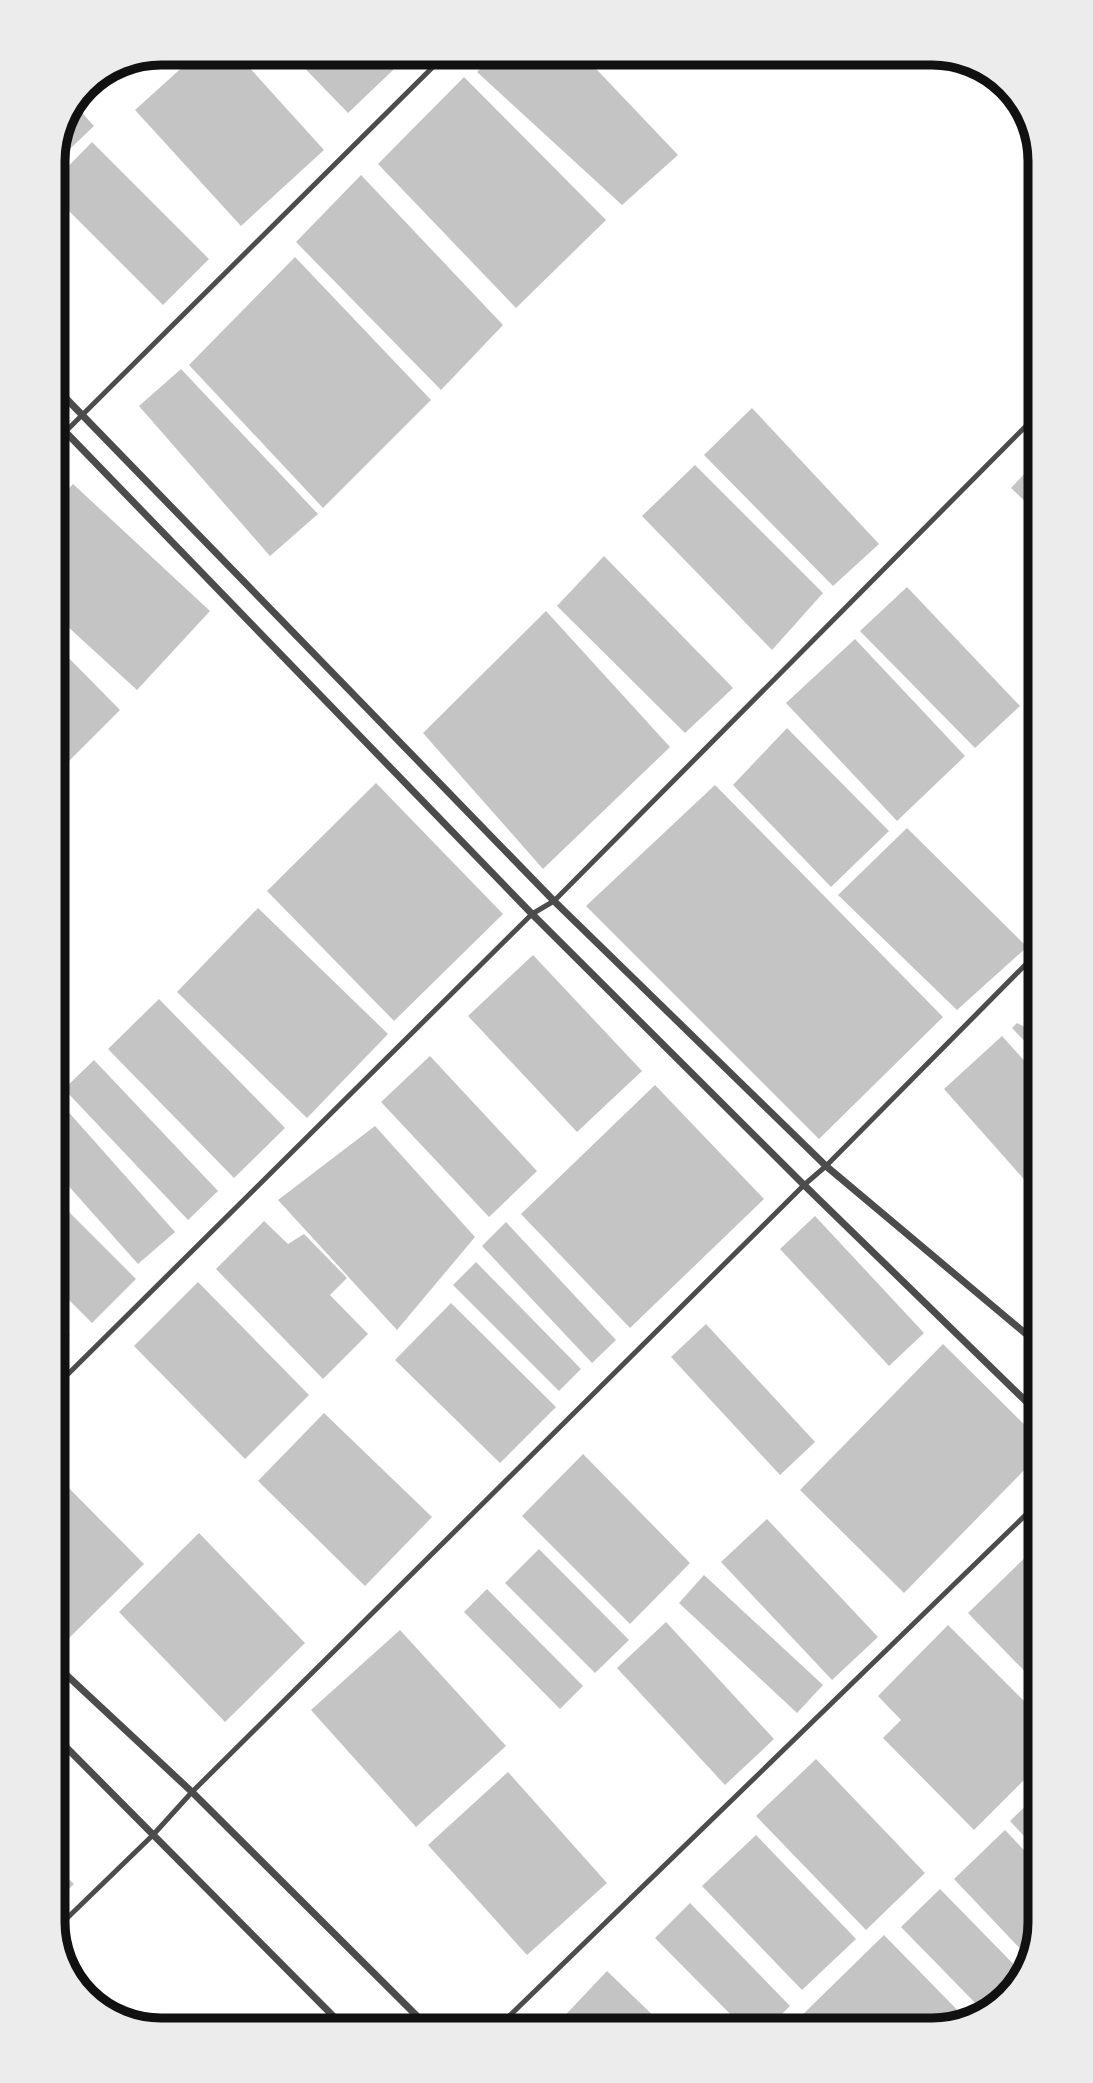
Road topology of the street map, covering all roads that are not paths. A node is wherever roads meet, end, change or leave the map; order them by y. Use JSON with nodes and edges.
{"nodes":[{"id":1,"x":435,"y":65,"type":"edge"},
{"id":2,"x":65,"y":397,"type":"edge"},
{"id":3,"x":83,"y":415,"type":"junction"},
{"id":4,"x":1026,"y":426,"type":"dead end"},
{"id":5,"x":66,"y":431,"type":"joint"},
{"id":6,"x":554,"y":901,"type":"junction"},
{"id":7,"x":532,"y":914,"type":"junction"},
{"id":8,"x":1028,"y":962,"type":"edge"},
{"id":9,"x":826,"y":1166,"type":"junction"},
{"id":10,"x":804,"y":1185,"type":"junction"},
{"id":11,"x":1028,"y":1336,"type":"edge"},
{"id":12,"x":65,"y":1377,"type":"edge"},
{"id":13,"x":1028,"y":1403,"type":"edge"},
{"id":14,"x":1028,"y":1513,"type":"edge"},
{"id":15,"x":65,"y":1674,"type":"edge"},
{"id":16,"x":65,"y":1746,"type":"edge"},
{"id":17,"x":192,"y":1791,"type":"junction"},
{"id":18,"x":153,"y":1835,"type":"junction"},
{"id":19,"x":65,"y":1920,"type":"edge"},
{"id":20,"x":335,"y":2018,"type":"edge"},
{"id":21,"x":419,"y":2018,"type":"edge"},
{"id":22,"x":507,"y":2018,"type":"edge"}],
"edges":[{"from":1,"to":3,"type":"lane"},
{"from":2,"to":3,"type":"street"},
{"from":3,"to":5,"type":"lane"},
{"from":3,"to":6,"type":"street"},
{"from":4,"to":6,"type":"lane"},
{"from":5,"to":7,"type":"street"},
{"from":6,"to":7,"type":"lane"},
{"from":6,"to":9,"type":"street"},
{"from":7,"to":10,"type":"street"},
{"from":7,"to":12,"type":"lane"},
{"from":8,"to":9,"type":"lane"},
{"from":9,"to":10,"type":"lane"},
{"from":9,"to":11,"type":"street"},
{"from":10,"to":13,"type":"street"},
{"from":10,"to":17,"type":"lane"},
{"from":14,"to":22,"type":"lane"},
{"from":15,"to":17,"type":"street"},
{"from":16,"to":18,"type":"street"},
{"from":17,"to":18,"type":"lane"},
{"from":17,"to":21,"type":"street"},
{"from":18,"to":19,"type":"lane"},
{"from":18,"to":20,"type":"street"}]}
